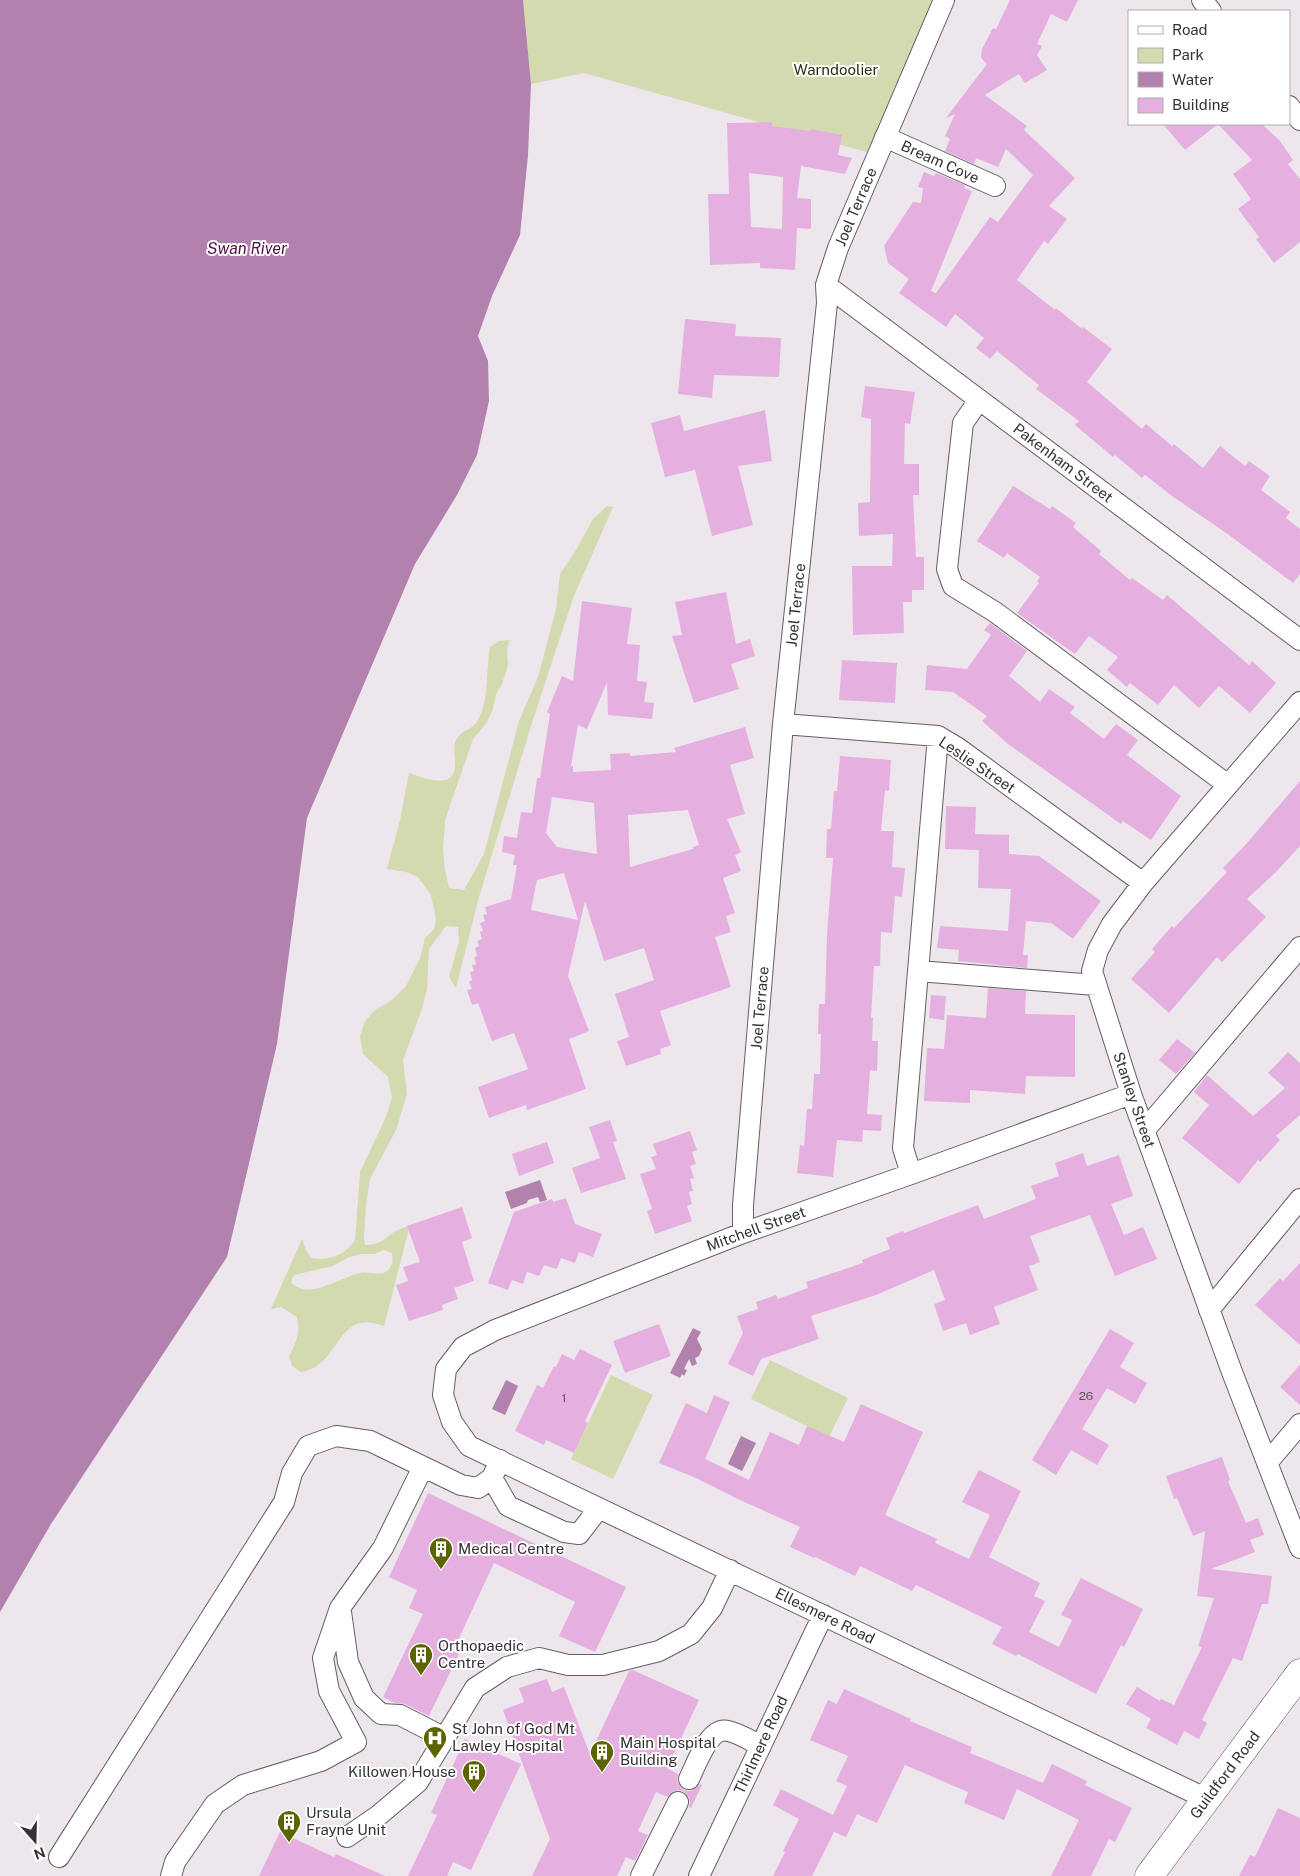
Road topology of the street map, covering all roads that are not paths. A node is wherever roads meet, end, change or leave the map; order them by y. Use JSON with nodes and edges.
{"nodes":[{"id":1,"x":944,"y":0,"type":"edge"},
{"id":2,"x":1202,"y":0,"type":"edge"},
{"id":3,"x":1210,"y":10,"type":"edge"},
{"id":4,"x":1290,"y":107,"type":"edge"},
{"id":5,"x":1300,"y":120,"type":"edge"},
{"id":6,"x":885,"y":138,"type":"junction"},
{"id":7,"x":995,"y":186,"type":"dead end"},
{"id":8,"x":826,"y":286,"type":"junction"},
{"id":9,"x":979,"y":400,"type":"junction"},
{"id":10,"x":1300,"y":640,"type":"edge"},
{"id":11,"x":1300,"y":702,"type":"edge"},
{"id":12,"x":784,"y":724,"type":"junction"},
{"id":13,"x":938,"y":736,"type":"junction"},
{"id":14,"x":1228,"y":785,"type":"junction"},
{"id":15,"x":1143,"y":883,"type":"junction"},
{"id":16,"x":1300,"y":947,"type":"edge"},
{"id":17,"x":918,"y":971,"type":"junction"},
{"id":18,"x":1096,"y":985,"type":"junction"},
{"id":19,"x":1131,"y":1094,"type":"junction"},
{"id":20,"x":1144,"y":1131,"type":"junction"},
{"id":21,"x":911,"y":1174,"type":"junction"},
{"id":22,"x":1300,"y":1199,"type":"edge"},
{"id":23,"x":743,"y":1233,"type":"junction"},
{"id":24,"x":1209,"y":1310,"type":"junction"},
{"id":25,"x":452,"y":1422,"type":"joint"},
{"id":26,"x":1300,"y":1424,"type":"edge"},
{"id":27,"x":1267,"y":1463,"type":"junction"},
{"id":28,"x":423,"y":1467,"type":"junction"},
{"id":29,"x":496,"y":1469,"type":"junction"},
{"id":30,"x":599,"y":1508,"type":"junction"},
{"id":31,"x":1300,"y":1548,"type":"edge"},
{"id":32,"x":730,"y":1570,"type":"junction"},
{"id":33,"x":340,"y":1608,"type":"junction"},
{"id":34,"x":823,"y":1615,"type":"junction"},
{"id":35,"x":1300,"y":1673,"type":"edge"},
{"id":36,"x":445,"y":1738,"type":"junction"},
{"id":37,"x":761,"y":1746,"type":"junction"},
{"id":38,"x":689,"y":1779,"type":"dead end"},
{"id":39,"x":1207,"y":1799,"type":"junction"},
{"id":40,"x":678,"y":1802,"type":"dead end"},
{"id":41,"x":347,"y":1836,"type":"dead end"},
{"id":42,"x":59,"y":1857,"type":"dead end"},
{"id":43,"x":171,"y":1876,"type":"edge"},
{"id":44,"x":641,"y":1876,"type":"edge"},
{"id":45,"x":699,"y":1876,"type":"edge"},
{"id":46,"x":1149,"y":1876,"type":"edge"}],
"edges":[{"from":1,"to":6,"type":"street","name":"Joel Terrace"},
{"from":2,"to":3,"type":"street"},
{"from":4,"to":5,"type":"street"},
{"from":6,"to":7,"type":"street","name":"Bream Cove"},
{"from":6,"to":8,"type":"street","name":"Joel Terrace"},
{"from":8,"to":9,"type":"street","name":"Pakenham Street"},
{"from":8,"to":12,"type":"street","name":"Joel Terrace"},
{"from":9,"to":10,"type":"street","name":"Pakenham Street"},
{"from":9,"to":14,"type":"street"},
{"from":11,"to":14,"type":"street","name":"Stanley Street"},
{"from":12,"to":13,"type":"street","name":"Leslie Street"},
{"from":12,"to":23,"type":"street","name":"Joel Terrace"},
{"from":13,"to":15,"type":"street","name":"Leslie Street"},
{"from":13,"to":17,"type":"street"},
{"from":14,"to":15,"type":"street","name":"Stanley Street"},
{"from":15,"to":18,"type":"street","name":"Stanley Street"},
{"from":16,"to":20,"type":"street"},
{"from":17,"to":18,"type":"street"},
{"from":17,"to":21,"type":"street"},
{"from":18,"to":19,"type":"street","name":"Stanley Street"},
{"from":19,"to":20,"type":"street","name":"Stanley Street"},
{"from":19,"to":21,"type":"street","name":"Mitchell Street"},
{"from":20,"to":24,"type":"street","name":"Stanley Street"},
{"from":21,"to":23,"type":"street","name":"Mitchell Street"},
{"from":22,"to":24,"type":"street"},
{"from":23,"to":25,"type":"street","name":"Mitchell Street"},
{"from":24,"to":27,"type":"street","name":"Stanley Street"},
{"from":25,"to":29,"type":"street","name":"Ellesmere Road"},
{"from":26,"to":27,"type":"street"},
{"from":27,"to":31,"type":"street","name":"Stanley Street"},
{"from":28,"to":29,"type":"street"},
{"from":28,"to":33,"type":"street"},
{"from":28,"to":42,"type":"street"},
{"from":29,"to":30,"type":"street","name":"Ellesmere Road"},
{"from":29,"to":30,"type":"street"},
{"from":30,"to":32,"type":"street","name":"Ellesmere Road"},
{"from":32,"to":34,"type":"street","name":"Ellesmere Road"},
{"from":32,"to":36,"type":"street"},
{"from":33,"to":36,"type":"street"},
{"from":33,"to":43,"type":"street"},
{"from":34,"to":37,"type":"street","name":"Thirlmere Road"},
{"from":34,"to":39,"type":"street","name":"Ellesmere Road"},
{"from":35,"to":39,"type":"highway","name":"Guildford Road"},
{"from":36,"to":41,"type":"street"},
{"from":37,"to":38,"type":"street"},
{"from":37,"to":45,"type":"street","name":"Thirlmere Road"},
{"from":39,"to":46,"type":"highway","name":"Guildford Road"},
{"from":40,"to":44,"type":"street"}]}
